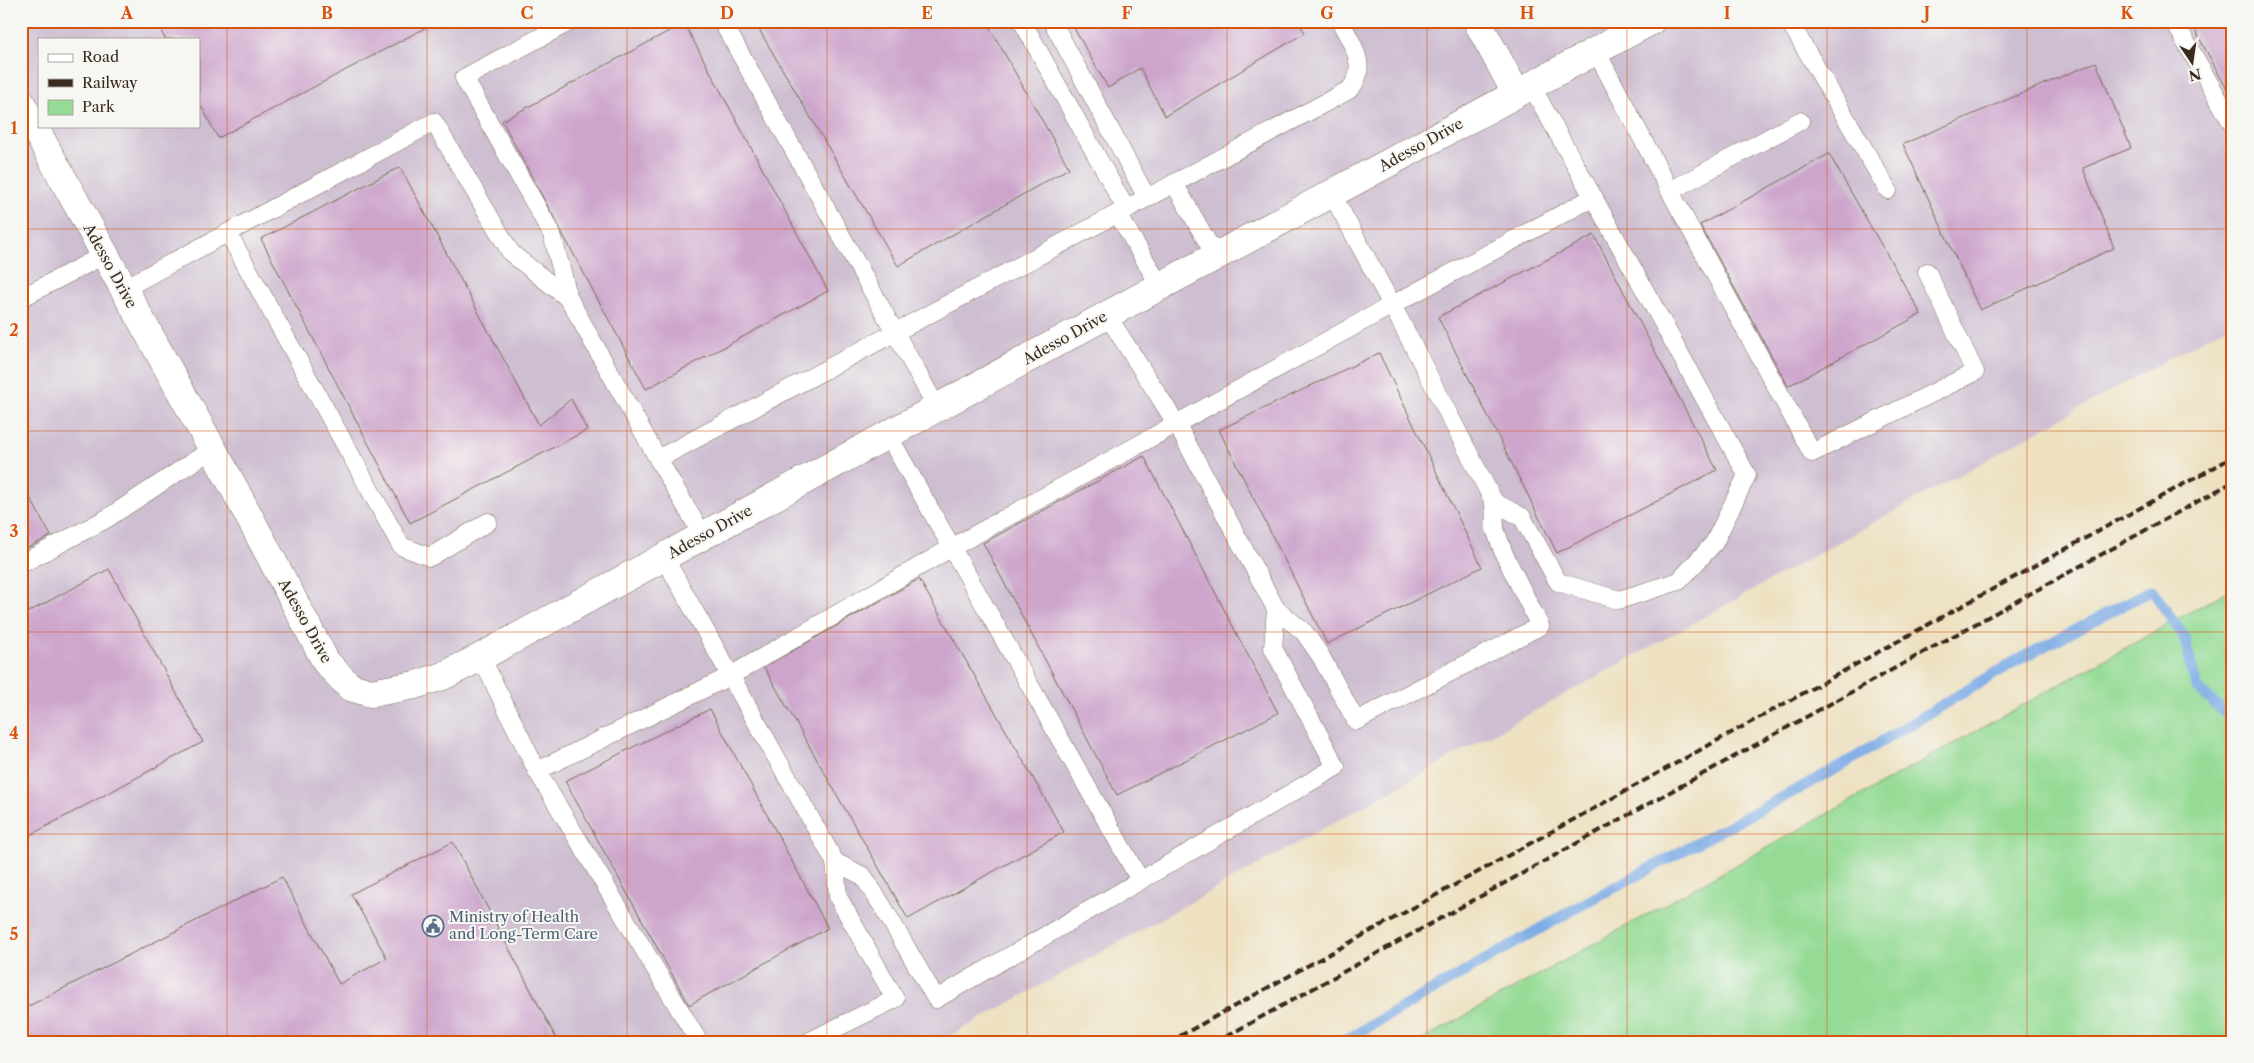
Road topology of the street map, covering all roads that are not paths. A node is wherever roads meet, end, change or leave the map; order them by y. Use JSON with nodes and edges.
{"nodes":[{"id":1,"x":571,"y":21,"type":"edge"},
{"id":2,"x":722,"y":21,"type":"edge"},
{"id":3,"x":1022,"y":21,"type":"edge"},
{"id":4,"x":1052,"y":21,"type":"edge"},
{"id":5,"x":1340,"y":21,"type":"edge"},
{"id":6,"x":1477,"y":21,"type":"edge"},
{"id":7,"x":1651,"y":21,"type":"edge"},
{"id":8,"x":1789,"y":21,"type":"edge"},
{"id":9,"x":2174,"y":21,"type":"edge"},
{"id":10,"x":1596,"y":50,"type":"junction"},
{"id":11,"x":1524,"y":89,"type":"junction"},
{"id":12,"x":21,"y":103,"type":"edge"},
{"id":13,"x":1800,"y":121,"type":"dead end"},
{"id":14,"x":2233,"y":125,"type":"edge"},
{"id":15,"x":1174,"y":183,"type":"junction"},
{"id":16,"x":1888,"y":190,"type":"dead end"},
{"id":17,"x":1670,"y":191,"type":"junction"},
{"id":18,"x":1332,"y":194,"type":"junction"},
{"id":19,"x":1594,"y":197,"type":"junction"},
{"id":20,"x":1147,"y":198,"type":"junction"},
{"id":21,"x":1122,"y":212,"type":"junction"},
{"id":22,"x":228,"y":232,"type":"junction"},
{"id":23,"x":104,"y":255,"type":"junction"},
{"id":24,"x":1216,"y":257,"type":"junction"},
{"id":25,"x":1927,"y":272,"type":"dead end"},
{"id":26,"x":1160,"y":286,"type":"junction"},
{"id":27,"x":123,"y":289,"type":"junction"},
{"id":28,"x":21,"y":298,"type":"edge"},
{"id":29,"x":569,"y":299,"type":"junction"},
{"id":30,"x":1392,"y":305,"type":"junction"},
{"id":31,"x":1107,"y":315,"type":"junction"},
{"id":32,"x":895,"y":333,"type":"junction"},
{"id":33,"x":937,"y":408,"type":"junction"},
{"id":34,"x":1176,"y":423,"type":"junction"},
{"id":35,"x":888,"y":435,"type":"junction"},
{"id":36,"x":211,"y":450,"type":"junction"},
{"id":37,"x":658,"y":459,"type":"junction"},
{"id":38,"x":1494,"y":502,"type":"junction"},
{"id":39,"x":488,"y":522,"type":"dead end"},
{"id":40,"x":704,"y":536,"type":"junction"},
{"id":41,"x":952,"y":548,"type":"junction"},
{"id":42,"x":664,"y":557,"type":"junction"},
{"id":43,"x":21,"y":564,"type":"edge"},
{"id":44,"x":1276,"y":609,"type":"junction"},
{"id":45,"x":481,"y":657,"type":"junction"},
{"id":46,"x":730,"y":676,"type":"junction"},
{"id":47,"x":537,"y":771,"type":"junction"},
{"id":48,"x":835,"y":862,"type":"junction"},
{"id":49,"x":1140,"y":880,"type":"junction"},
{"id":50,"x":699,"y":1042,"type":"edge"},
{"id":51,"x":808,"y":1042,"type":"edge"}],
"edges":[{"from":1,"to":29,"type":"lane"},
{"from":2,"to":32,"type":"lane"},
{"from":3,"to":21,"type":"lane"},
{"from":4,"to":20,"type":"lane"},
{"from":5,"to":15,"type":"lane"},
{"from":6,"to":11,"type":"street"},
{"from":7,"to":10,"type":"street","name":"Adesso Drive"},
{"from":8,"to":16,"type":"lane"},
{"from":9,"to":14,"type":"lane"},
{"from":10,"to":11,"type":"street","name":"Adesso Drive"},
{"from":10,"to":17,"type":"lane"},
{"from":11,"to":18,"type":"street","name":"Adesso Drive"},
{"from":11,"to":19,"type":"lane"},
{"from":12,"to":23,"type":"street","name":"Adesso Drive"},
{"from":13,"to":17,"type":"lane"},
{"from":15,"to":20,"type":"lane"},
{"from":15,"to":24,"type":"lane"},
{"from":17,"to":25,"type":"lane"},
{"from":18,"to":24,"type":"street","name":"Adesso Drive"},
{"from":18,"to":30,"type":"lane"},
{"from":19,"to":30,"type":"lane"},
{"from":19,"to":38,"type":"lane"},
{"from":20,"to":21,"type":"lane"},
{"from":21,"to":26,"type":"lane"},
{"from":21,"to":32,"type":"lane"},
{"from":22,"to":27,"type":"lane"},
{"from":22,"to":29,"type":"lane"},
{"from":22,"to":39,"type":"lane"},
{"from":23,"to":27,"type":"street","name":"Adesso Drive"},
{"from":23,"to":28,"type":"lane"},
{"from":24,"to":26,"type":"street","name":"Adesso Drive"},
{"from":26,"to":31,"type":"street","name":"Adesso Drive"},
{"from":27,"to":36,"type":"street","name":"Adesso Drive"},
{"from":29,"to":37,"type":"lane"},
{"from":30,"to":34,"type":"lane"},
{"from":30,"to":38,"type":"lane"},
{"from":31,"to":33,"type":"street","name":"Adesso Drive"},
{"from":31,"to":34,"type":"lane"},
{"from":32,"to":33,"type":"lane"},
{"from":32,"to":37,"type":"lane"},
{"from":33,"to":35,"type":"street","name":"Adesso Drive"},
{"from":34,"to":41,"type":"lane"},
{"from":34,"to":44,"type":"lane"},
{"from":35,"to":40,"type":"street","name":"Adesso Drive"},
{"from":35,"to":41,"type":"lane"},
{"from":36,"to":43,"type":"lane"},
{"from":36,"to":45,"type":"street","name":"Adesso Drive"},
{"from":37,"to":40,"type":"lane"},
{"from":38,"to":44,"type":"lane"},
{"from":40,"to":42,"type":"street","name":"Adesso Drive"},
{"from":41,"to":46,"type":"lane"},
{"from":41,"to":49,"type":"lane"},
{"from":42,"to":45,"type":"street","name":"Adesso Drive"},
{"from":42,"to":46,"type":"lane"},
{"from":44,"to":49,"type":"lane"},
{"from":45,"to":47,"type":"lane"},
{"from":46,"to":47,"type":"lane"},
{"from":46,"to":48,"type":"lane"},
{"from":47,"to":50,"type":"lane"},
{"from":48,"to":49,"type":"lane"},
{"from":48,"to":51,"type":"lane"}]}
